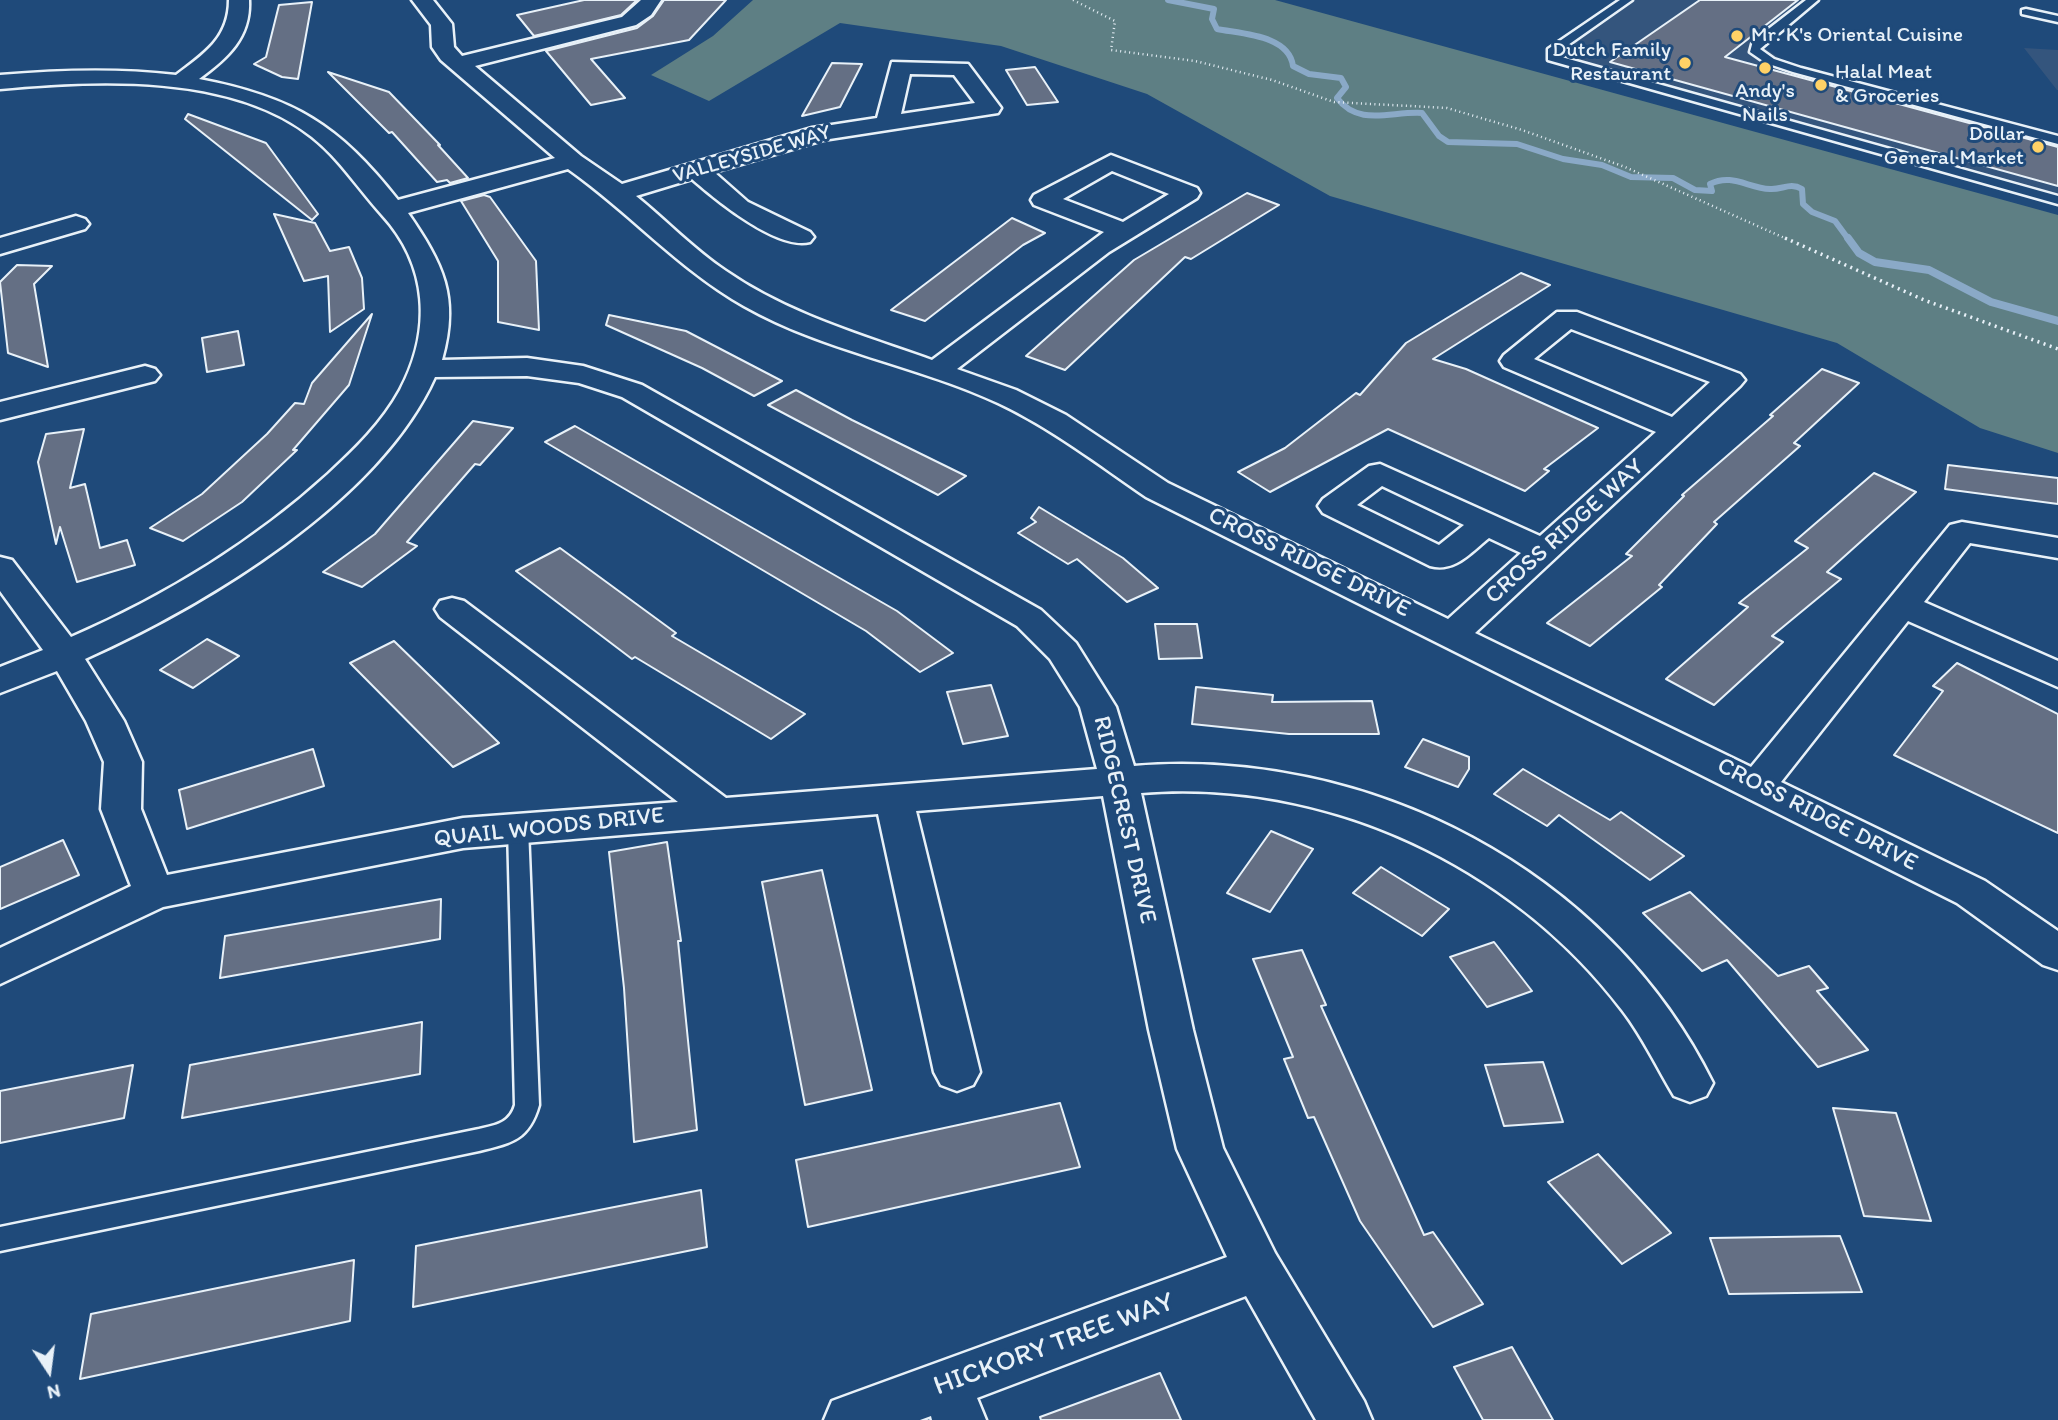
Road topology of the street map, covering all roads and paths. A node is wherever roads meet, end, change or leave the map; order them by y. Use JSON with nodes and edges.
{"nodes":[{"id":1,"x":239,"y":0,"type":"edge"},
{"id":2,"x":422,"y":0,"type":"edge"},
{"id":3,"x":651,"y":0,"type":"edge"},
{"id":4,"x":1073,"y":0,"type":"edge"},
{"id":5,"x":1627,"y":0,"type":"edge"},
{"id":6,"x":1812,"y":0,"type":"edge"},
{"id":7,"x":2026,"y":12,"type":"dead end"},
{"id":8,"x":2058,"y":19,"type":"edge"},
{"id":9,"x":459,"y":63,"type":"junction"},
{"id":10,"x":0,"y":82,"type":"edge"},
{"id":11,"x":180,"y":83,"type":"junction"},
{"id":12,"x":888,"y":122,"type":"dead end"},
{"id":13,"x":2058,"y":140,"type":"edge"},
{"id":14,"x":572,"y":162,"type":"junction"},
{"id":15,"x":697,"y":170,"type":"junction"},
{"id":16,"x":618,"y":193,"type":"junction"},
{"id":17,"x":2058,"y":200,"type":"edge"},
{"id":18,"x":391,"y":210,"type":"junction"},
{"id":19,"x":76,"y":224,"type":"dead end"},
{"id":20,"x":1124,"y":231,"type":"dead end"},
{"id":21,"x":801,"y":237,"type":"dead end"},
{"id":22,"x":0,"y":246,"type":"edge"},
{"id":23,"x":2058,"y":349,"type":"edge"},
{"id":24,"x":424,"y":369,"type":"junction"},
{"id":25,"x":936,"y":371,"type":"junction"},
{"id":26,"x":145,"y":374,"type":"dead end"},
{"id":27,"x":0,"y":411,"type":"edge"},
{"id":28,"x":1678,"y":430,"type":"junction"},
{"id":29,"x":1486,"y":524,"type":"dead end"},
{"id":30,"x":2058,"y":548,"type":"edge"},
{"id":31,"x":1544,"y":551,"type":"junction"},
{"id":32,"x":0,"y":567,"type":"edge"},
{"id":33,"x":1902,"y":605,"type":"junction"},
{"id":34,"x":452,"y":609,"type":"dead end"},
{"id":35,"x":1453,"y":634,"type":"junction"},
{"id":36,"x":65,"y":655,"type":"junction"},
{"id":37,"x":2058,"y":675,"type":"edge"},
{"id":38,"x":0,"y":681,"type":"edge"},
{"id":39,"x":1119,"y":779,"type":"junction"},
{"id":40,"x":1757,"y":785,"type":"junction"},
{"id":41,"x":894,"y":800,"type":"junction"},
{"id":42,"x":719,"y":813,"type":"junction"},
{"id":43,"x":517,"y":828,"type":"junction"},
{"id":44,"x":154,"y":893,"type":"junction"},
{"id":45,"x":2058,"y":953,"type":"edge"},
{"id":46,"x":0,"y":967,"type":"edge"},
{"id":47,"x":957,"y":1072,"type":"dead end"},
{"id":48,"x":1690,"y":1083,"type":"dead end"},
{"id":49,"x":0,"y":1239,"type":"edge"},
{"id":50,"x":1257,"y":1269,"type":"junction"},
{"id":51,"x":952,"y":1403,"type":"edge"},
{"id":52,"x":851,"y":1420,"type":"edge"},
{"id":53,"x":1345,"y":1420,"type":"edge"}],
"edges":[{"from":1,"to":11,"type":"street"},
{"from":2,"to":9,"type":"street","name":"CROSS RIDGE DRIVE"},
{"from":3,"to":9,"type":"street"},
{"from":4,"to":23,"type":"path"},
{"from":5,"to":17,"type":"lane"},
{"from":6,"to":13,"type":"lane"},
{"from":7,"to":8,"type":"lane"},
{"from":9,"to":14,"type":"street","name":"CROSS RIDGE DRIVE"},
{"from":10,"to":11,"type":"street"},
{"from":11,"to":18,"type":"street"},
{"from":12,"to":15,"type":"street","name":"VALLEYSIDE WAY"},
{"from":14,"to":16,"type":"street","name":"CROSS RIDGE DRIVE"},
{"from":14,"to":18,"type":"street"},
{"from":15,"to":16,"type":"street","name":"VALLEYSIDE WAY"},
{"from":15,"to":21,"type":"street"},
{"from":16,"to":25,"type":"street","name":"CROSS RIDGE DRIVE"},
{"from":18,"to":24,"type":"street"},
{"from":19,"to":22,"type":"street"},
{"from":20,"to":25,"type":"street"},
{"from":24,"to":36,"type":"street"},
{"from":24,"to":39,"type":"street","name":"RIDGECREST DRIVE"},
{"from":25,"to":35,"type":"street","name":"CROSS RIDGE DRIVE"},
{"from":26,"to":27,"type":"street"},
{"from":28,"to":28,"type":"street","name":"CROSS RIDGE WAY"},
{"from":28,"to":31,"type":"street","name":"CROSS RIDGE WAY"},
{"from":29,"to":31,"type":"street"},
{"from":30,"to":33,"type":"street"},
{"from":31,"to":35,"type":"street","name":"CROSS RIDGE WAY"},
{"from":32,"to":36,"type":"street"},
{"from":33,"to":37,"type":"street"},
{"from":33,"to":40,"type":"street"},
{"from":34,"to":42,"type":"street"},
{"from":35,"to":40,"type":"street","name":"CROSS RIDGE DRIVE"},
{"from":36,"to":38,"type":"street"},
{"from":36,"to":44,"type":"street"},
{"from":39,"to":41,"type":"street","name":"QUAIL WOODS DRIVE"},
{"from":39,"to":48,"type":"street","name":"QUAIL WOODS DRIVE"},
{"from":39,"to":50,"type":"street","name":"RIDGECREST DRIVE"},
{"from":40,"to":45,"type":"street","name":"CROSS RIDGE DRIVE"},
{"from":41,"to":42,"type":"street","name":"QUAIL WOODS DRIVE"},
{"from":41,"to":47,"type":"street"},
{"from":42,"to":43,"type":"street","name":"QUAIL WOODS DRIVE"},
{"from":43,"to":44,"type":"street","name":"QUAIL WOODS DRIVE"},
{"from":43,"to":49,"type":"lane"},
{"from":44,"to":46,"type":"street","name":"QUAIL WOODS DRIVE"},
{"from":50,"to":51,"type":"street","name":"HICKORY TREE WAY"},
{"from":50,"to":53,"type":"street","name":"RIDGECREST DRIVE"},
{"from":51,"to":52,"type":"street","name":"HICKORY TREE WAY"}]}
